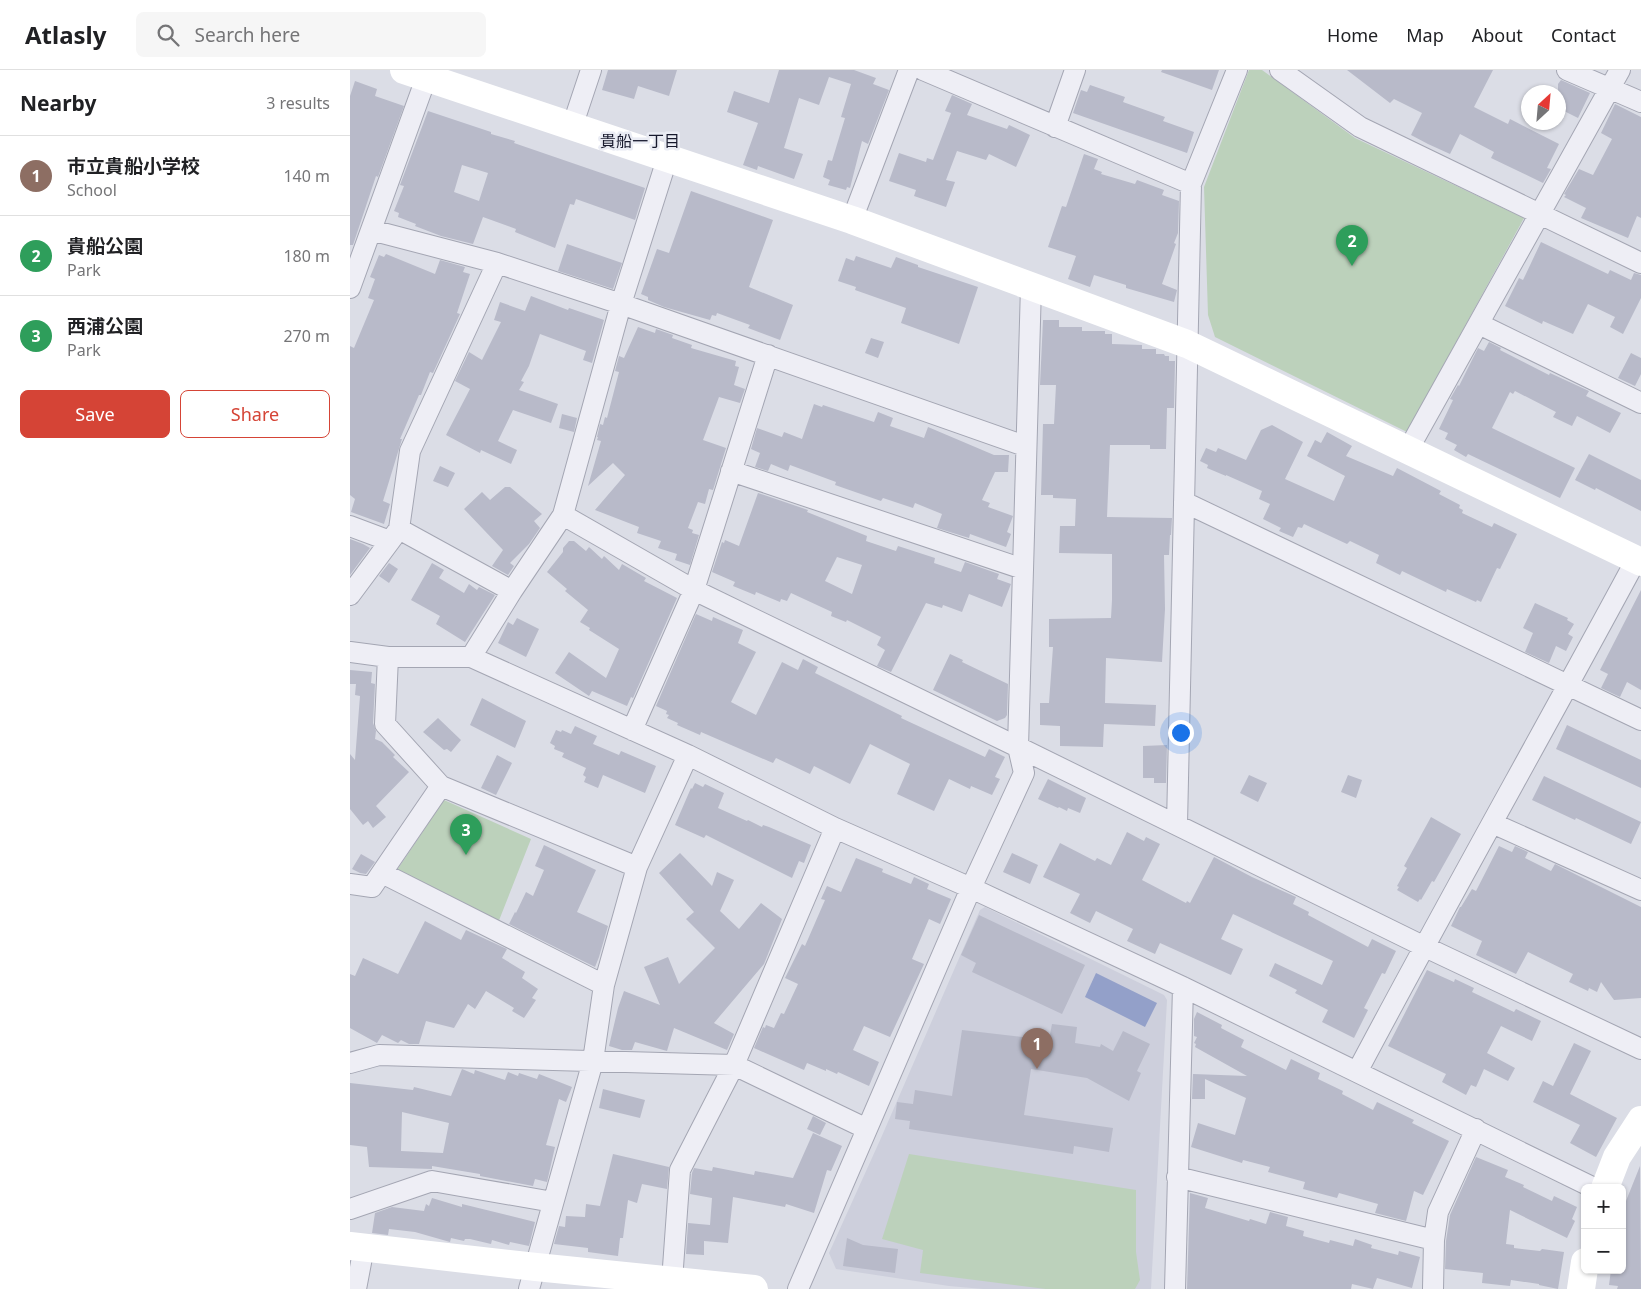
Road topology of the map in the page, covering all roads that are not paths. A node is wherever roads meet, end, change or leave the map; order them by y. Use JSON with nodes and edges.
{"nodes":[{"id":1,"x":592,"y":70,"type":"edge"},
{"id":2,"x":909,"y":70,"type":"edge"},
{"id":3,"x":923,"y":70,"type":"edge"},
{"id":4,"x":1075,"y":70,"type":"edge"},
{"id":5,"x":1237,"y":70,"type":"edge"},
{"id":6,"x":1280,"y":70,"type":"edge"},
{"id":7,"x":1567,"y":70,"type":"edge"},
{"id":8,"x":1620,"y":70,"type":"edge"},
{"id":9,"x":420,"y":72,"type":"edge"},
{"id":10,"x":1610,"y":89,"type":"junction"},
{"id":11,"x":1641,"y":102,"type":"edge"},
{"id":12,"x":572,"y":127,"type":"junction"},
{"id":13,"x":1054,"y":127,"type":"junction"},
{"id":14,"x":667,"y":159,"type":"junction"},
{"id":15,"x":1191,"y":184,"type":"junction"},
{"id":16,"x":1540,"y":215,"type":"junction"},
{"id":17,"x":852,"y":220,"type":"junction"},
{"id":18,"x":371,"y":230,"type":"junction"},
{"id":19,"x":497,"y":263,"type":"junction"},
{"id":20,"x":1641,"y":263,"type":"edge"},
{"id":21,"x":1031,"y":286,"type":"junction"},
{"id":22,"x":350,"y":288,"type":"edge"},
{"id":23,"x":621,"y":304,"type":"junction"},
{"id":24,"x":1479,"y":324,"type":"junction"},
{"id":25,"x":1187,"y":344,"type":"junction"},
{"id":26,"x":768,"y":355,"type":"junction"},
{"id":27,"x":1641,"y":403,"type":"edge"},
{"id":28,"x":1026,"y":446,"type":"junction"},
{"id":29,"x":1408,"y":450,"type":"junction"},
{"id":30,"x":731,"y":471,"type":"junction"},
{"id":31,"x":1184,"y":502,"type":"junction"},
{"id":32,"x":563,"y":515,"type":"junction"},
{"id":33,"x":350,"y":526,"type":"edge"},
{"id":34,"x":394,"y":535,"type":"junction"},
{"id":35,"x":1639,"y":561,"type":"edge"},
{"id":36,"x":1023,"y":569,"type":"junction"},
{"id":37,"x":694,"y":590,"type":"junction"},
{"id":38,"x":512,"y":591,"type":"junction"},
{"id":39,"x":350,"y":595,"type":"edge"},
{"id":40,"x":350,"y":652,"type":"edge"},
{"id":41,"x":388,"y":657,"type":"junction"},
{"id":42,"x":471,"y":657,"type":"junction"},
{"id":43,"x":1568,"y":686,"type":"junction"},
{"id":44,"x":1641,"y":720,"type":"edge"},
{"id":45,"x":632,"y":730,"type":"junction"},
{"id":46,"x":1018,"y":747,"type":"junction"},
{"id":47,"x":688,"y":755,"type":"junction"},
{"id":48,"x":441,"y":786,"type":"junction"},
{"id":49,"x":1492,"y":823,"type":"junction"},
{"id":50,"x":1177,"y":825,"type":"junction"},
{"id":51,"x":835,"y":828,"type":"junction"},
{"id":52,"x":637,"y":868,"type":"junction"},
{"id":53,"x":382,"y":873,"type":"junction"},
{"id":54,"x":350,"y":884,"type":"edge"},
{"id":55,"x":971,"y":888,"type":"junction"},
{"id":56,"x":1641,"y":890,"type":"edge"},
{"id":57,"x":1423,"y":946,"type":"junction"},
{"id":58,"x":604,"y":985,"type":"junction"},
{"id":59,"x":1183,"y":987,"type":"junction"},
{"id":60,"x":1641,"y":1049,"type":"edge"},
{"id":61,"x":592,"y":1061,"type":"junction"},
{"id":62,"x":350,"y":1063,"type":"edge"},
{"id":63,"x":734,"y":1065,"type":"junction"},
{"id":64,"x":1357,"y":1072,"type":"junction"},
{"id":65,"x":1641,"y":1120,"type":"edge"},
{"id":66,"x":867,"y":1129,"type":"junction"},
{"id":67,"x":1476,"y":1129,"type":"junction"},
{"id":68,"x":1177,"y":1177,"type":"junction"},
{"id":69,"x":1586,"y":1184,"type":"edge"},
{"id":70,"x":1607,"y":1184,"type":"edge"},
{"id":71,"x":553,"y":1202,"type":"junction"},
{"id":72,"x":350,"y":1209,"type":"edge"},
{"id":73,"x":1434,"y":1240,"type":"junction"},
{"id":74,"x":357,"y":1247,"type":"edge"},
{"id":75,"x":1583,"y":1274,"type":"edge"},
{"id":76,"x":532,"y":1278,"type":"edge"},
{"id":77,"x":672,"y":1281,"type":"junction"},
{"id":78,"x":356,"y":1289,"type":"edge"},
{"id":79,"x":754,"y":1289,"type":"edge"},
{"id":80,"x":798,"y":1289,"type":"edge"},
{"id":81,"x":1175,"y":1289,"type":"edge"},
{"id":82,"x":1434,"y":1289,"type":"edge"},
{"id":83,"x":1581,"y":1289,"type":"edge"}],
"edges":[{"from":1,"to":12,"type":"street"},
{"from":2,"to":17,"type":"street"},
{"from":3,"to":13,"type":"street"},
{"from":4,"to":13,"type":"street"},
{"from":5,"to":15,"type":"street"},
{"from":6,"to":16,"type":"street"},
{"from":7,"to":10,"type":"street"},
{"from":8,"to":10,"type":"street"},
{"from":9,"to":12,"type":"street"},
{"from":9,"to":18,"type":"street"},
{"from":10,"to":11,"type":"street"},
{"from":10,"to":16,"type":"street"},
{"from":12,"to":14,"type":"street"},
{"from":13,"to":15,"type":"street"},
{"from":14,"to":17,"type":"street"},
{"from":14,"to":23,"type":"street"},
{"from":15,"to":25,"type":"street"},
{"from":16,"to":20,"type":"street"},
{"from":16,"to":24,"type":"street"},
{"from":17,"to":21,"type":"street"},
{"from":18,"to":19,"type":"street"},
{"from":18,"to":22,"type":"street"},
{"from":19,"to":23,"type":"street"},
{"from":19,"to":34,"type":"street"},
{"from":21,"to":25,"type":"street"},
{"from":21,"to":28,"type":"street"},
{"from":23,"to":26,"type":"street"},
{"from":23,"to":32,"type":"street"},
{"from":24,"to":27,"type":"street"},
{"from":24,"to":29,"type":"street"},
{"from":25,"to":29,"type":"street"},
{"from":25,"to":31,"type":"street"},
{"from":26,"to":28,"type":"street"},
{"from":26,"to":30,"type":"street"},
{"from":28,"to":36,"type":"street"},
{"from":29,"to":35,"type":"street"},
{"from":30,"to":36,"type":"street"},
{"from":30,"to":37,"type":"street"},
{"from":31,"to":43,"type":"street"},
{"from":31,"to":50,"type":"street"},
{"from":32,"to":37,"type":"street"},
{"from":32,"to":38,"type":"street"},
{"from":33,"to":34,"type":"street"},
{"from":34,"to":38,"type":"street"},
{"from":34,"to":39,"type":"street"},
{"from":35,"to":43,"type":"street"},
{"from":36,"to":46,"type":"street"},
{"from":37,"to":45,"type":"street"},
{"from":37,"to":46,"type":"street"},
{"from":38,"to":42,"type":"street"},
{"from":40,"to":41,"type":"street"},
{"from":41,"to":42,"type":"street"},
{"from":41,"to":48,"type":"street"},
{"from":42,"to":45,"type":"street"},
{"from":43,"to":44,"type":"street"},
{"from":43,"to":49,"type":"street"},
{"from":45,"to":47,"type":"street"},
{"from":46,"to":50,"type":"street"},
{"from":46,"to":55,"type":"street"},
{"from":47,"to":51,"type":"street"},
{"from":47,"to":52,"type":"street"},
{"from":48,"to":52,"type":"street"},
{"from":48,"to":53,"type":"street"},
{"from":49,"to":56,"type":"street"},
{"from":49,"to":57,"type":"street"},
{"from":50,"to":57,"type":"street"},
{"from":51,"to":55,"type":"street"},
{"from":51,"to":63,"type":"street"},
{"from":52,"to":58,"type":"street"},
{"from":53,"to":54,"type":"street"},
{"from":53,"to":58,"type":"street"},
{"from":55,"to":59,"type":"street"},
{"from":55,"to":66,"type":"street"},
{"from":57,"to":60,"type":"street"},
{"from":57,"to":64,"type":"street"},
{"from":58,"to":61,"type":"street"},
{"from":59,"to":64,"type":"street"},
{"from":59,"to":68,"type":"street"},
{"from":61,"to":62,"type":"street"},
{"from":61,"to":63,"type":"street"},
{"from":61,"to":71,"type":"street"},
{"from":63,"to":66,"type":"street"},
{"from":63,"to":77,"type":"street"},
{"from":64,"to":67,"type":"street"},
{"from":65,"to":70,"type":"street"},
{"from":66,"to":80,"type":"street"},
{"from":67,"to":69,"type":"street"},
{"from":67,"to":73,"type":"street"},
{"from":68,"to":73,"type":"street"},
{"from":68,"to":81,"type":"street"},
{"from":71,"to":72,"type":"street"},
{"from":71,"to":76,"type":"street"},
{"from":73,"to":82,"type":"street"},
{"from":74,"to":76,"type":"street"},
{"from":74,"to":78,"type":"street"},
{"from":75,"to":83,"type":"street"},
{"from":76,"to":77,"type":"street"},
{"from":77,"to":79,"type":"street"}]}
